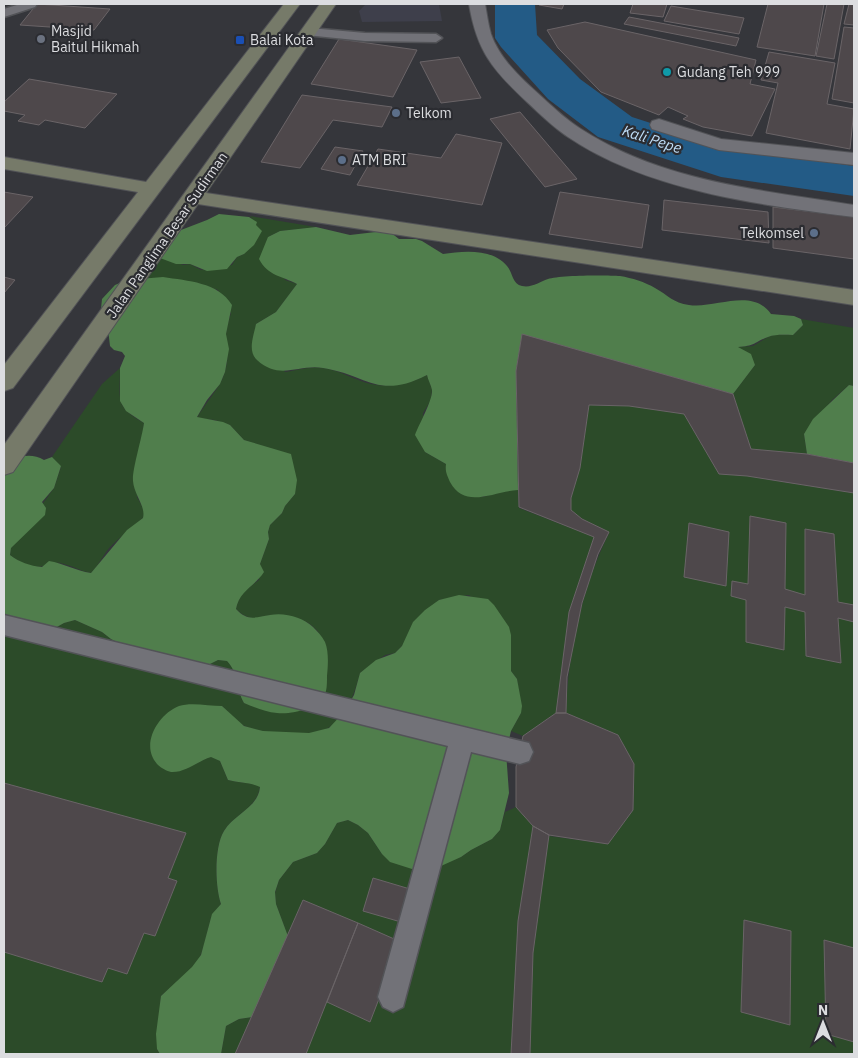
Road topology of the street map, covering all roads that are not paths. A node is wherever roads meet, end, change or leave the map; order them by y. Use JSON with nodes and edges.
{"nodes":[{"id":1,"x":31,"y":4,"type":"edge"},
{"id":2,"x":292,"y":4,"type":"edge"},
{"id":3,"x":328,"y":4,"type":"edge"},
{"id":4,"x":478,"y":4,"type":"edge"},
{"id":5,"x":4,"y":13,"type":"edge"},
{"id":6,"x":310,"y":32,"type":"junction"},
{"id":7,"x":436,"y":38,"type":"dead end"},
{"id":8,"x":659,"y":125,"type":"dead end"},
{"id":9,"x":854,"y":159,"type":"edge"},
{"id":10,"x":4,"y":163,"type":"edge"},
{"id":11,"x":152,"y":189,"type":"junction"},
{"id":12,"x":193,"y":198,"type":"junction"},
{"id":13,"x":854,"y":210,"type":"edge"},
{"id":14,"x":854,"y":298,"type":"edge"},
{"id":15,"x":4,"y":382,"type":"edge"},
{"id":16,"x":4,"y":465,"type":"edge"},
{"id":17,"x":4,"y":625,"type":"edge"},
{"id":18,"x":462,"y":739,"type":"junction"},
{"id":19,"x":520,"y":752,"type":"dead end"},
{"id":20,"x":393,"y":997,"type":"dead end"}],
"edges":[{"from":1,"to":5,"type":"lane"},
{"from":2,"to":11,"type":"main road"},
{"from":3,"to":6,"type":"main road","name":"Jalan Panglima Besar Sudirman"},
{"from":4,"to":13,"type":"street"},
{"from":6,"to":7,"type":"lane"},
{"from":6,"to":12,"type":"main road","name":"Jalan Panglima Besar Sudirman"},
{"from":8,"to":9,"type":"street"},
{"from":10,"to":11,"type":"main road"},
{"from":11,"to":15,"type":"main road"},
{"from":12,"to":14,"type":"main road"},
{"from":12,"to":16,"type":"main road","name":"Jalan Panglima Besar Sudirman"},
{"from":17,"to":18,"type":"lane"},
{"from":18,"to":19,"type":"lane"},
{"from":18,"to":20,"type":"lane"}]}
